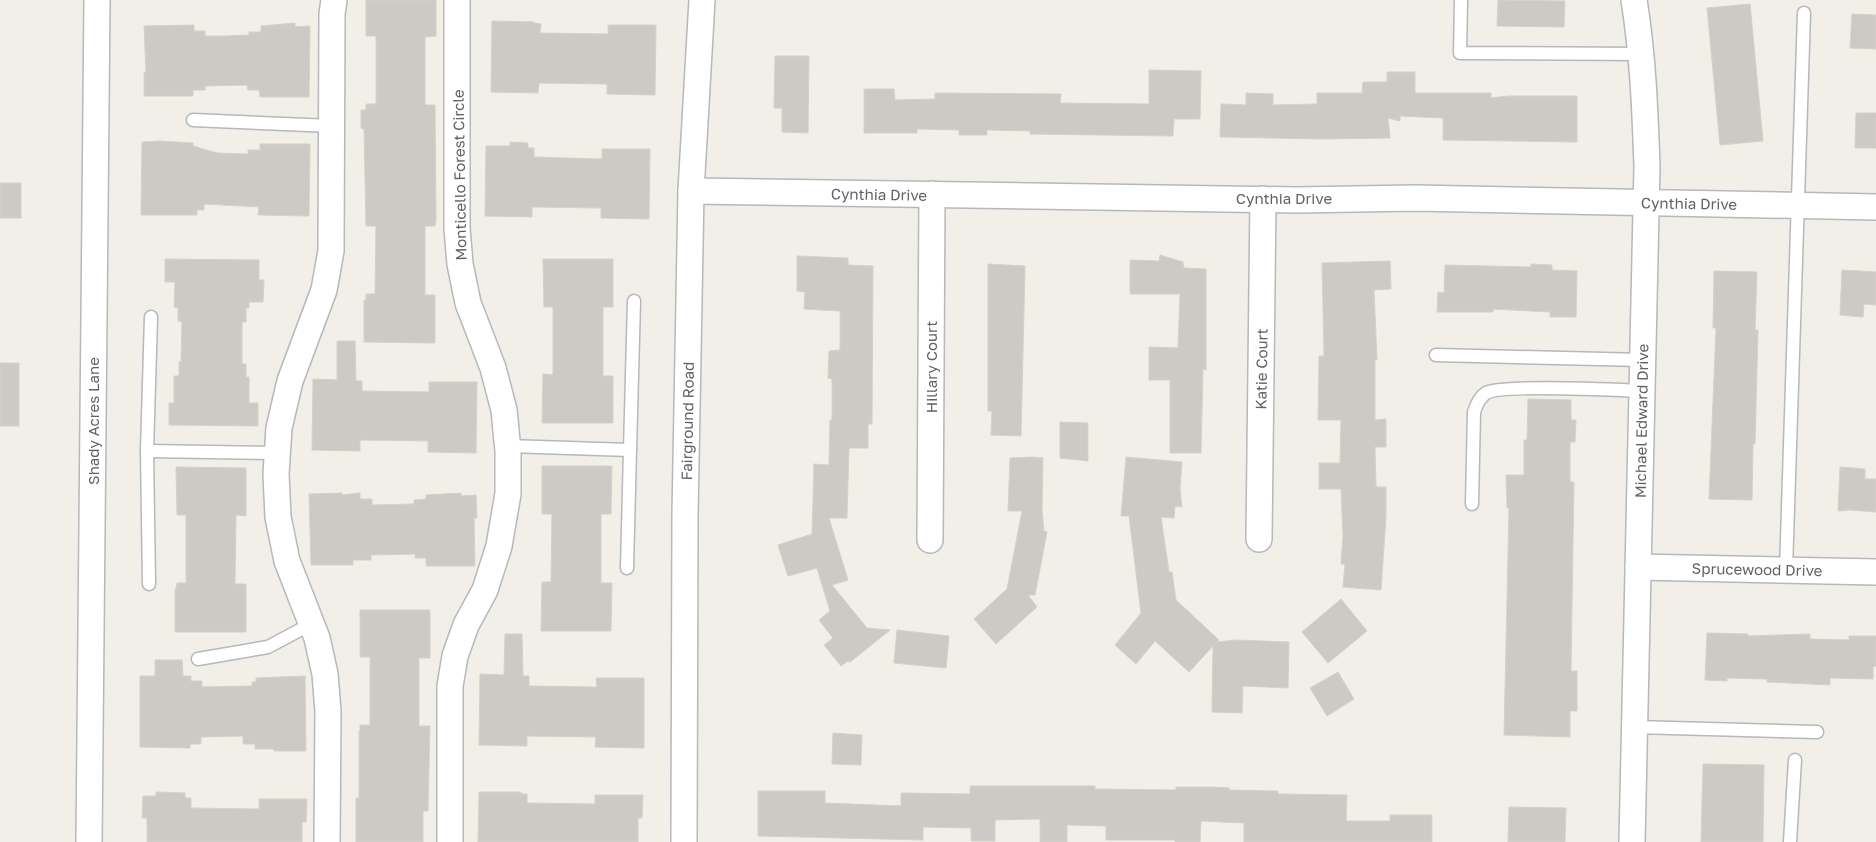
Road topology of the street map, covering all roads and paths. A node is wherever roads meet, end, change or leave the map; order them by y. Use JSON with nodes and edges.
{"nodes":[{"id":1,"x":97,"y":0,"type":"edge"},
{"id":2,"x":334,"y":0,"type":"edge"},
{"id":3,"x":457,"y":0,"type":"edge"},
{"id":4,"x":702,"y":0,"type":"edge"},
{"id":5,"x":1461,"y":0,"type":"edge"},
{"id":6,"x":1634,"y":0,"type":"edge"},
{"id":7,"x":1804,"y":14,"type":"dead end"},
{"id":8,"x":1642,"y":54,"type":"junction"},
{"id":9,"x":193,"y":120,"type":"dead end"},
{"id":10,"x":332,"y":126,"type":"junction"},
{"id":11,"x":691,"y":191,"type":"junction"},
{"id":12,"x":932,"y":194,"type":"junction"},
{"id":13,"x":1263,"y":199,"type":"junction"},
{"id":14,"x":1645,"y":203,"type":"junction"},
{"id":15,"x":1799,"y":206,"type":"junction"},
{"id":16,"x":1876,"y":207,"type":"edge"},
{"id":17,"x":634,"y":301,"type":"dead end"},
{"id":18,"x":151,"y":317,"type":"dead end"},
{"id":19,"x":1436,"y":355,"type":"dead end"},
{"id":20,"x":1643,"y":360,"type":"junction"},
{"id":21,"x":1642,"y":391,"type":"junction"},
{"id":22,"x":508,"y":446,"type":"junction"},
{"id":23,"x":630,"y":450,"type":"junction"},
{"id":24,"x":147,"y":451,"type":"junction"},
{"id":25,"x":277,"y":453,"type":"junction"},
{"id":26,"x":1472,"y":504,"type":"dead end"},
{"id":27,"x":1259,"y":539,"type":"dead end"},
{"id":28,"x":930,"y":540,"type":"dead end"},
{"id":29,"x":1638,"y":567,"type":"junction"},
{"id":30,"x":627,"y":568,"type":"dead end"},
{"id":31,"x":1786,"y":570,"type":"junction"},
{"id":32,"x":1876,"y":572,"type":"edge"},
{"id":33,"x":149,"y":584,"type":"dead end"},
{"id":34,"x":311,"y":624,"type":"junction"},
{"id":35,"x":198,"y":659,"type":"dead end"},
{"id":36,"x":1635,"y":726,"type":"junction"},
{"id":37,"x":1817,"y":732,"type":"dead end"},
{"id":38,"x":1794,"y":760,"type":"dead end"},
{"id":39,"x":89,"y":842,"type":"edge"},
{"id":40,"x":327,"y":842,"type":"edge"},
{"id":41,"x":450,"y":842,"type":"edge"},
{"id":42,"x":684,"y":842,"type":"edge"},
{"id":43,"x":1632,"y":842,"type":"edge"},
{"id":44,"x":1790,"y":842,"type":"edge"}],
"edges":[{"from":1,"to":39,"type":"street","name":"Shady Acres Lane"},
{"from":2,"to":10,"type":"street"},
{"from":3,"to":22,"type":"street","name":"Monticello Forest Circle"},
{"from":4,"to":11,"type":"street","name":"Fairground Road"},
{"from":5,"to":8,"type":"lane"},
{"from":6,"to":8,"type":"street","name":"Michael Edward Drive"},
{"from":7,"to":15,"type":"lane"},
{"from":8,"to":14,"type":"street","name":"Michael Edward Drive"},
{"from":9,"to":10,"type":"lane"},
{"from":10,"to":25,"type":"street"},
{"from":11,"to":12,"type":"street","name":"Cynthia Drive"},
{"from":11,"to":42,"type":"street","name":"Fairground Road"},
{"from":12,"to":13,"type":"street","name":"Cynthia Drive"},
{"from":12,"to":28,"type":"street","name":"Hillary Court"},
{"from":13,"to":14,"type":"street","name":"Cynthia Drive"},
{"from":13,"to":27,"type":"street","name":"Katie Court"},
{"from":14,"to":15,"type":"street","name":"Cynthia Drive"},
{"from":14,"to":20,"type":"street","name":"Michael Edward Drive"},
{"from":15,"to":16,"type":"street","name":"Cynthia Drive"},
{"from":15,"to":31,"type":"lane"},
{"from":17,"to":23,"type":"lane"},
{"from":18,"to":24,"type":"lane"},
{"from":19,"to":20,"type":"lane"},
{"from":20,"to":21,"type":"street","name":"Michael Edward Drive"},
{"from":21,"to":26,"type":"lane"},
{"from":21,"to":29,"type":"street","name":"Michael Edward Drive"},
{"from":22,"to":23,"type":"lane"},
{"from":22,"to":41,"type":"street","name":"Monticello Forest Circle"},
{"from":23,"to":30,"type":"lane"},
{"from":24,"to":25,"type":"lane"},
{"from":24,"to":33,"type":"lane"},
{"from":25,"to":34,"type":"street"},
{"from":29,"to":31,"type":"street","name":"Sprucewood Drive"},
{"from":29,"to":36,"type":"street","name":"Michael Edward Drive"},
{"from":31,"to":32,"type":"street","name":"Sprucewood Drive"},
{"from":34,"to":35,"type":"lane"},
{"from":34,"to":40,"type":"street"},
{"from":36,"to":37,"type":"lane"},
{"from":36,"to":43,"type":"street","name":"Michael Edward Drive"},
{"from":38,"to":44,"type":"lane"}]}
